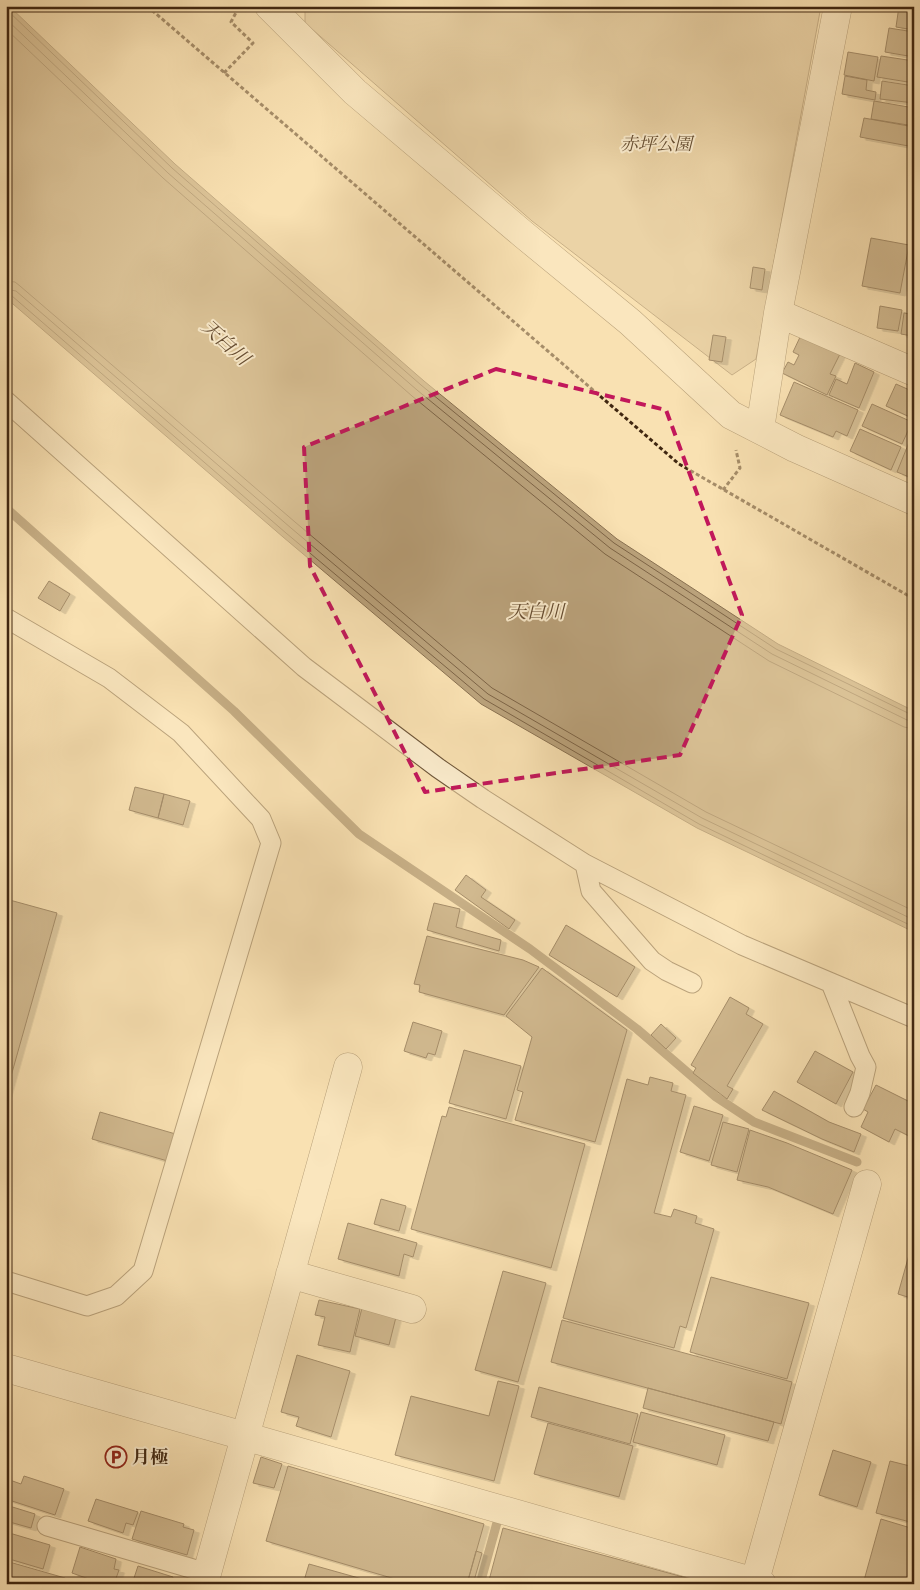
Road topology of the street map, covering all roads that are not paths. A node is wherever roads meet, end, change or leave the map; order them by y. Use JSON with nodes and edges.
{"nodes":[{"id":1,"x":269,"y":6,"type":"edge"},
{"id":2,"x":838,"y":6,"type":"edge"},
{"id":3,"x":778,"y":313,"type":"junction"},
{"id":4,"x":914,"y":372,"type":"edge"},
{"id":5,"x":6,"y":401,"type":"edge"},
{"id":6,"x":760,"y":429,"type":"junction"},
{"id":7,"x":914,"y":501,"type":"edge"},
{"id":8,"x":6,"y":618,"type":"edge"},
{"id":9,"x":585,"y":864,"type":"junction"},
{"id":10,"x":692,"y":983,"type":"dead end"},
{"id":11,"x":831,"y":983,"type":"junction"},
{"id":12,"x":914,"y":1018,"type":"edge"},
{"id":13,"x":348,"y":1067,"type":"dead end"},
{"id":14,"x":854,"y":1108,"type":"dead end"},
{"id":15,"x":867,"y":1184,"type":"dead end"},
{"id":16,"x":290,"y":1274,"type":"junction"},
{"id":17,"x":6,"y":1281,"type":"edge"},
{"id":18,"x":412,"y":1309,"type":"dead end"},
{"id":19,"x":6,"y":1368,"type":"edge"},
{"id":20,"x":245,"y":1436,"type":"junction"},
{"id":21,"x":47,"y":1526,"type":"dead end"},
{"id":22,"x":206,"y":1578,"type":"edge"},
{"id":23,"x":757,"y":1583,"type":"edge"}],
"edges":[{"from":1,"to":6,"type":"street"},
{"from":2,"to":3,"type":"street"},
{"from":3,"to":4,"type":"street"},
{"from":3,"to":6,"type":"street"},
{"from":5,"to":9,"type":"lane"},
{"from":6,"to":7,"type":"street"},
{"from":8,"to":17,"type":"lane"},
{"from":9,"to":10,"type":"lane"},
{"from":9,"to":11,"type":"lane"},
{"from":11,"to":12,"type":"lane"},
{"from":11,"to":14,"type":"lane"},
{"from":13,"to":16,"type":"street"},
{"from":15,"to":23,"type":"street"},
{"from":16,"to":18,"type":"street"},
{"from":16,"to":20,"type":"street"},
{"from":19,"to":20,"type":"street"},
{"from":20,"to":22,"type":"street"},
{"from":20,"to":23,"type":"street"},
{"from":21,"to":22,"type":"lane"}]}
